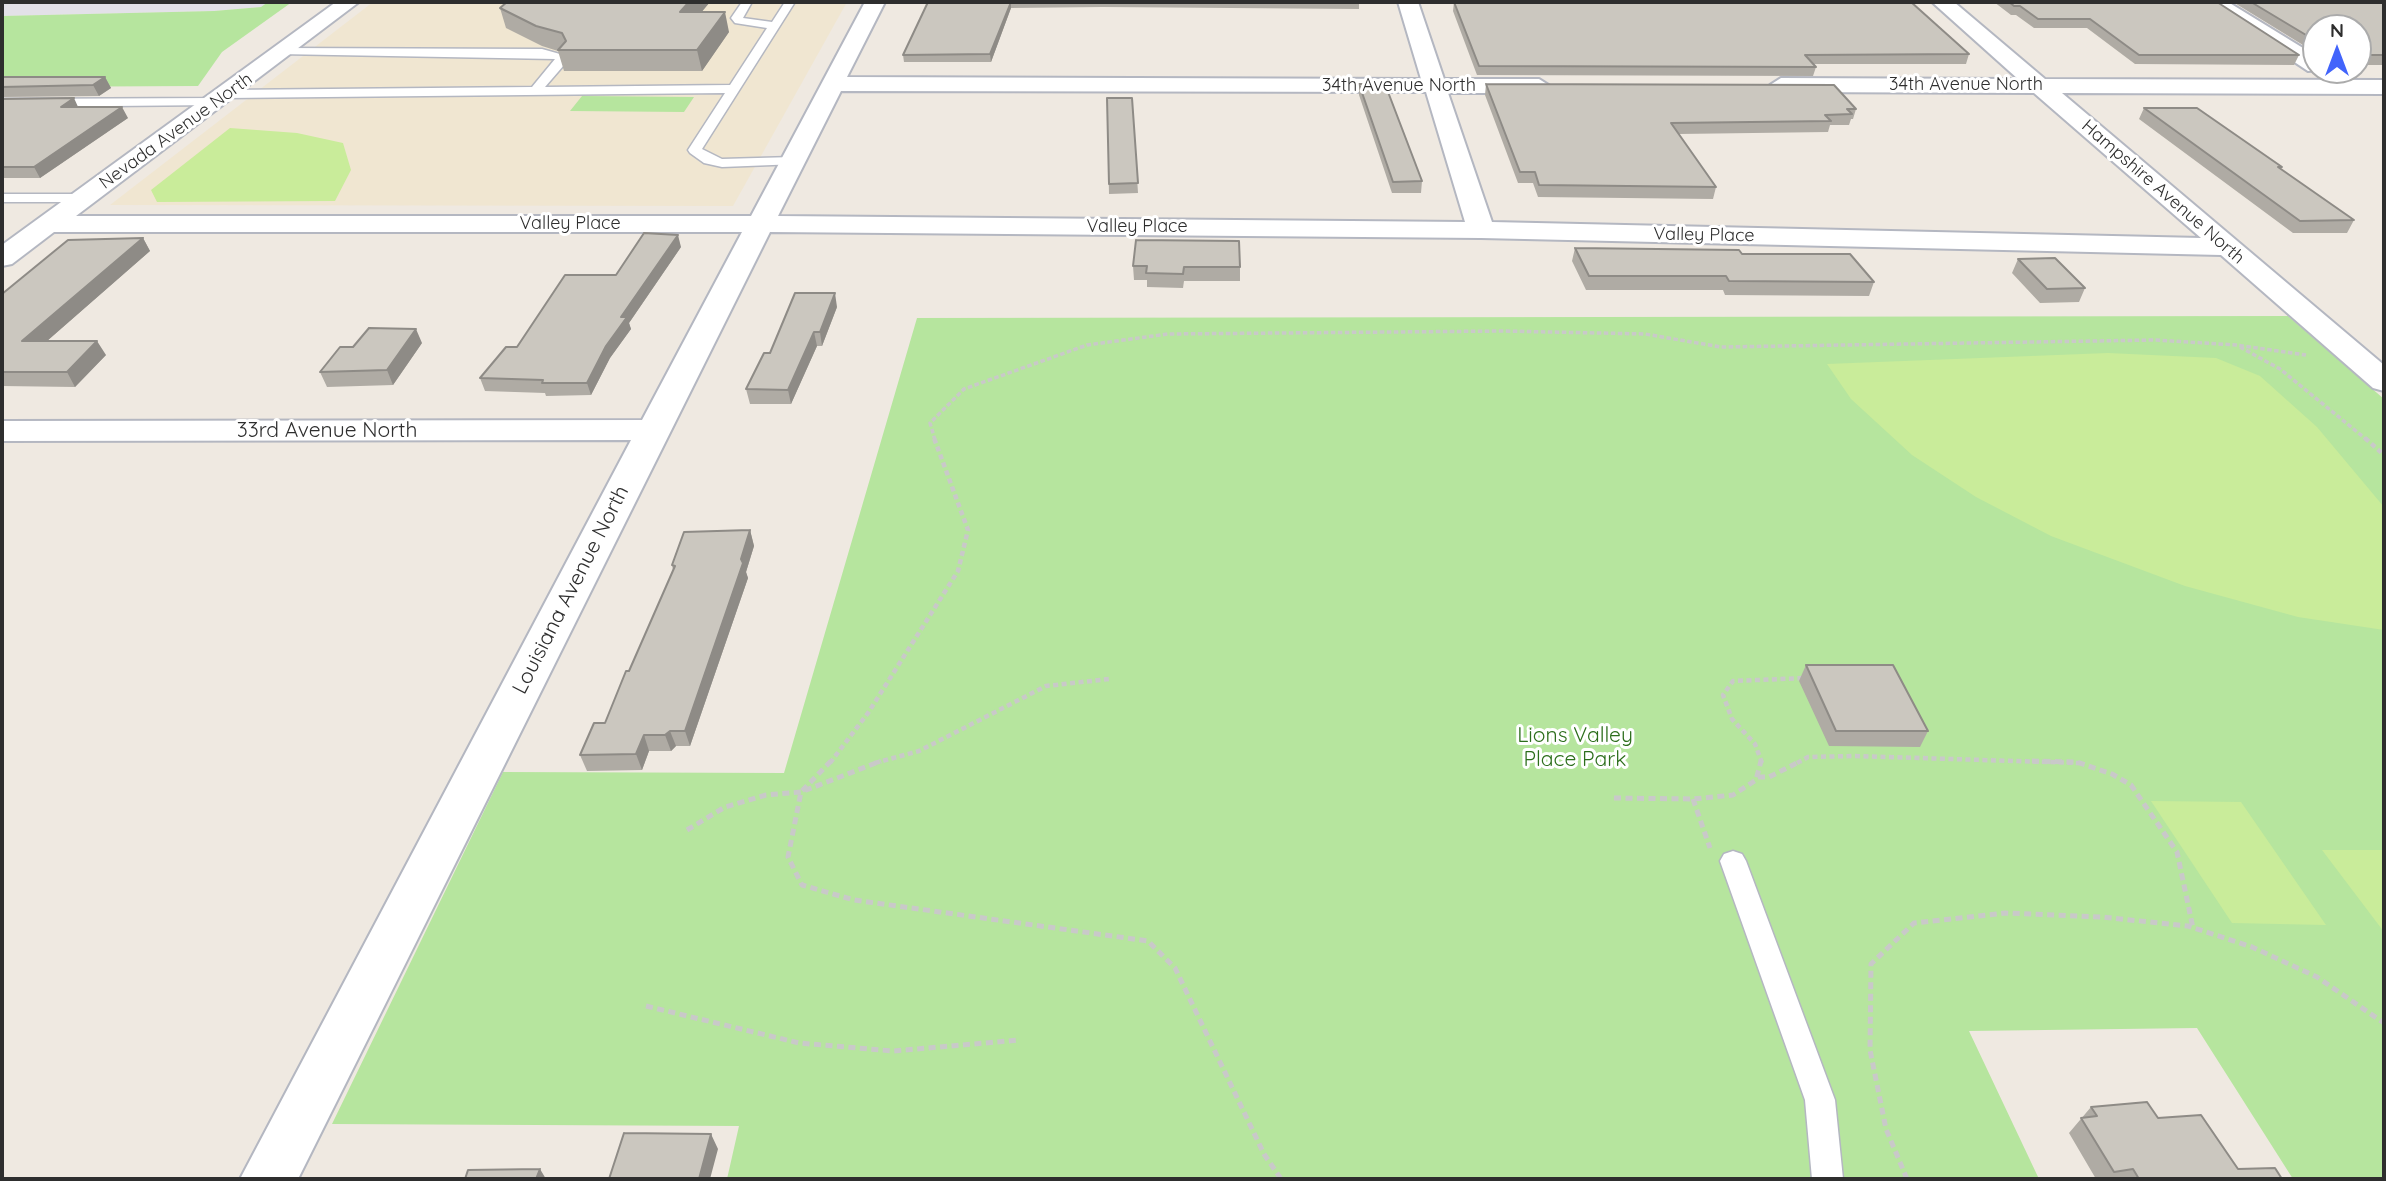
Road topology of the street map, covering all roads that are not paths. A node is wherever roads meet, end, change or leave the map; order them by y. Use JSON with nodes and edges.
{"nodes":[{"id":1,"x":349,"y":2,"type":"edge"},
{"id":2,"x":747,"y":2,"type":"edge"},
{"id":3,"x":790,"y":2,"type":"edge"},
{"id":4,"x":875,"y":2,"type":"edge"},
{"id":5,"x":1408,"y":2,"type":"edge"},
{"id":6,"x":1942,"y":2,"type":"edge"},
{"id":7,"x":2214,"y":2,"type":"edge"},
{"id":8,"x":776,"y":26,"type":"junction"},
{"id":9,"x":282,"y":52,"type":"junction"},
{"id":10,"x":2302,"y":57,"type":"edge"},
{"id":11,"x":833,"y":84,"type":"junction"},
{"id":12,"x":2038,"y":84,"type":"junction"},
{"id":13,"x":2345,"y":84,"type":"edge"},
{"id":14,"x":1764,"y":85,"type":"edge"},
{"id":15,"x":1435,"y":86,"type":"junction"},
{"id":16,"x":1558,"y":86,"type":"edge"},
{"id":17,"x":2350,"y":87,"type":"junction"},
{"id":18,"x":2384,"y":87,"type":"edge"},
{"id":19,"x":735,"y":89,"type":"junction"},
{"id":20,"x":535,"y":91,"type":"junction"},
{"id":21,"x":221,"y":98,"type":"junction"},
{"id":22,"x":2,"y":103,"type":"edge"},
{"id":23,"x":2376,"y":109,"type":"dead end"},
{"id":24,"x":793,"y":161,"type":"junction"},
{"id":25,"x":2,"y":198,"type":"edge"},
{"id":26,"x":83,"y":198,"type":"junction"},
{"id":27,"x":47,"y":224,"type":"junction"},
{"id":28,"x":760,"y":224,"type":"junction"},
{"id":29,"x":1481,"y":230,"type":"junction"},
{"id":30,"x":2227,"y":247,"type":"junction"},
{"id":31,"x":2,"y":258,"type":"edge"},
{"id":32,"x":2384,"y":382,"type":"edge"},
{"id":33,"x":653,"y":430,"type":"junction"},
{"id":34,"x":2,"y":431,"type":"edge"},
{"id":35,"x":1722,"y":855,"type":"road end"},
{"id":36,"x":268,"y":1179,"type":"edge"},
{"id":37,"x":1828,"y":1179,"type":"edge"}],
"edges":[{"from":1,"to":9,"type":"street","name":"Nevada Avenue North"},
{"from":2,"to":8,"type":"lane"},
{"from":3,"to":8,"type":"lane"},
{"from":4,"to":11,"type":"street","name":"Louisiana Avenue North"},
{"from":5,"to":15,"type":"street"},
{"from":6,"to":12,"type":"street","name":"Hampshire Avenue North"},
{"from":7,"to":10,"type":"street"},
{"from":8,"to":19,"type":"lane"},
{"from":9,"to":20,"type":"lane"},
{"from":9,"to":21,"type":"street","name":"Nevada Avenue North"},
{"from":11,"to":15,"type":"street","name":"34th Avenue North"},
{"from":11,"to":24,"type":"street","name":"Louisiana Avenue North"},
{"from":12,"to":14,"type":"street","name":"34th Avenue North"},
{"from":12,"to":17,"type":"street","name":"34th Avenue North"},
{"from":12,"to":30,"type":"street","name":"Hampshire Avenue North"},
{"from":13,"to":17,"type":"street"},
{"from":15,"to":16,"type":"street","name":"34th Avenue North"},
{"from":15,"to":29,"type":"street"},
{"from":17,"to":18,"type":"street","name":"34th Avenue North"},
{"from":17,"to":23,"type":"street"},
{"from":19,"to":20,"type":"lane"},
{"from":19,"to":24,"type":"lane"},
{"from":20,"to":21,"type":"lane"},
{"from":21,"to":22,"type":"lane"},
{"from":21,"to":26,"type":"street","name":"Nevada Avenue North"},
{"from":24,"to":28,"type":"street","name":"Louisiana Avenue North"},
{"from":25,"to":26,"type":"lane"},
{"from":26,"to":27,"type":"street","name":"Nevada Avenue North"},
{"from":27,"to":28,"type":"street","name":"Valley Place"},
{"from":27,"to":31,"type":"street","name":"Nevada Avenue North"},
{"from":28,"to":29,"type":"street","name":"Valley Place"},
{"from":28,"to":33,"type":"street","name":"Louisiana Avenue North"},
{"from":29,"to":30,"type":"street","name":"Valley Place"},
{"from":30,"to":32,"type":"street","name":"Hampshire Avenue North"},
{"from":33,"to":34,"type":"street","name":"33rd Avenue North"},
{"from":33,"to":36,"type":"street","name":"Louisiana Avenue North"},
{"from":35,"to":37,"type":"lane"}]}
